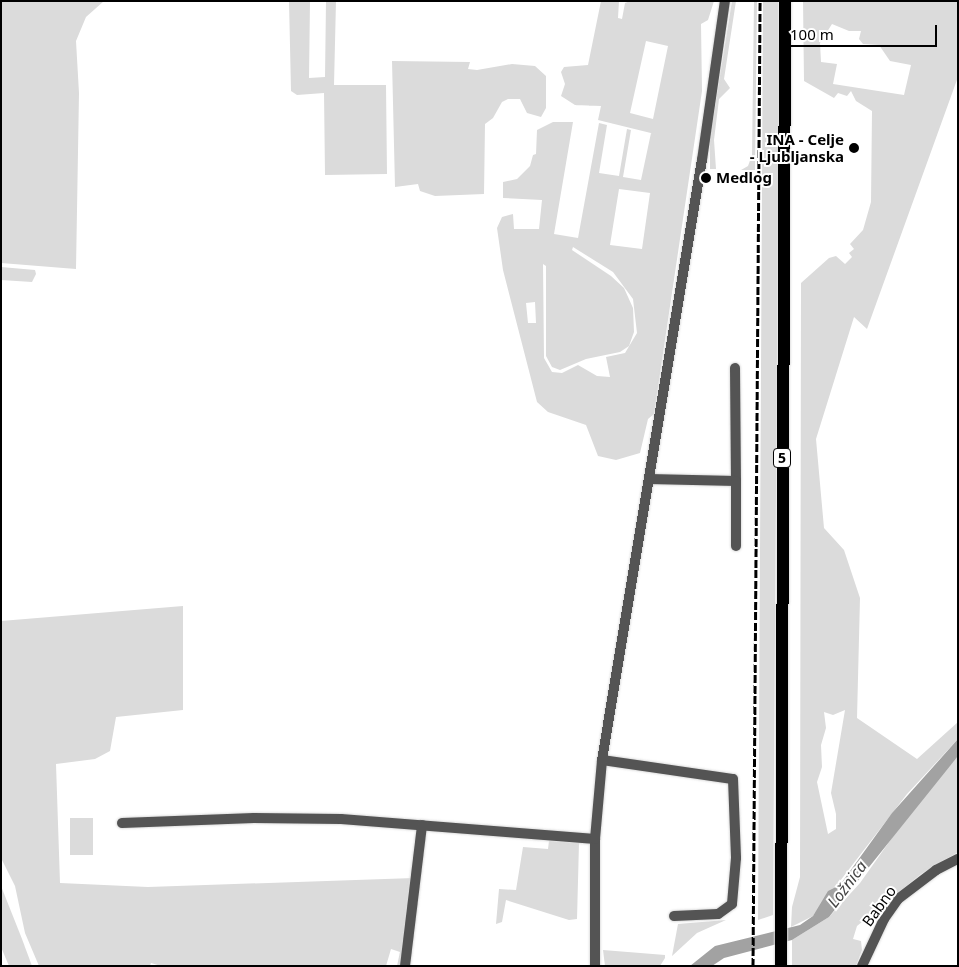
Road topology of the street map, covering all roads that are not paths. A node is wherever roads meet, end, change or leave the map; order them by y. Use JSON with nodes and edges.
{"nodes":[{"id":1,"x":725,"y":1,"type":"edge"},
{"id":2,"x":786,"y":1,"type":"edge"},
{"id":3,"x":735,"y":368,"type":"dead end"},
{"id":4,"x":649,"y":480,"type":"junction"},
{"id":5,"x":736,"y":481,"type":"junction"},
{"id":6,"x":736,"y":546,"type":"dead end"},
{"id":7,"x":602,"y":760,"type":"junction"},
{"id":8,"x":122,"y":823,"type":"dead end"},
{"id":9,"x":422,"y":825,"type":"junction"},
{"id":10,"x":595,"y":839,"type":"junction"},
{"id":11,"x":958,"y":859,"type":"edge"},
{"id":12,"x":674,"y":916,"type":"dead end"},
{"id":13,"x":781,"y":961,"type":"edge"},
{"id":14,"x":405,"y":966,"type":"edge"},
{"id":15,"x":595,"y":966,"type":"edge"},
{"id":16,"x":862,"y":966,"type":"edge"}],
"edges":[{"from":1,"to":4,"type":"street"},
{"from":2,"to":13,"type":"main road","number":"5"},
{"from":3,"to":5,"type":"street"},
{"from":4,"to":5,"type":"street"},
{"from":4,"to":7,"type":"street"},
{"from":5,"to":6,"type":"street"},
{"from":7,"to":10,"type":"street"},
{"from":7,"to":12,"type":"street"},
{"from":8,"to":9,"type":"street"},
{"from":9,"to":10,"type":"street"},
{"from":9,"to":14,"type":"street"},
{"from":10,"to":15,"type":"street"},
{"from":11,"to":16,"type":"street","name":"Babno"}]}
